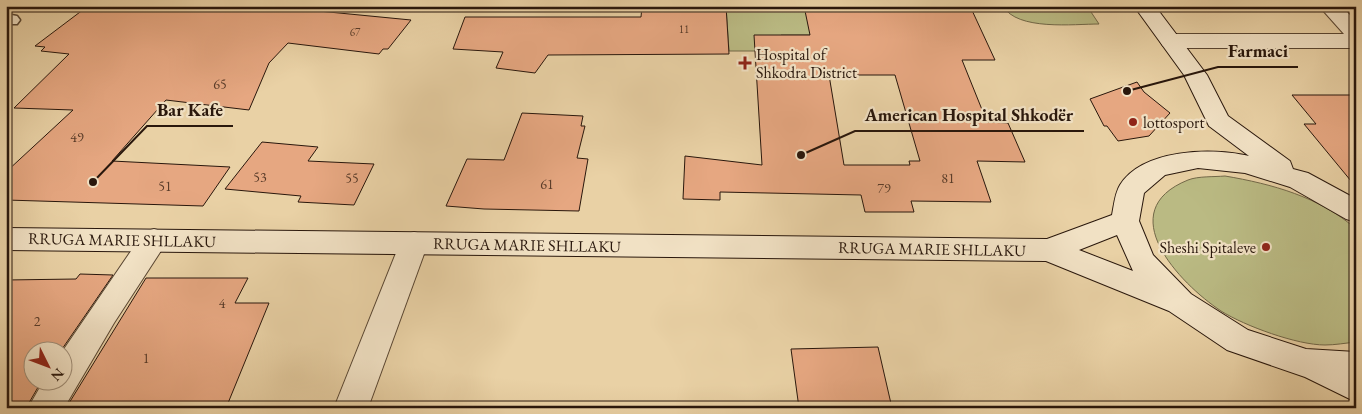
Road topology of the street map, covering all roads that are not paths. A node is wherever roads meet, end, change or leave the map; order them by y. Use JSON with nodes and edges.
{"nodes":[{"id":1,"x":1144,"y":6,"type":"edge"},
{"id":2,"x":1329,"y":6,"type":"edge"},
{"id":3,"x":1356,"y":34,"type":"edge"},
{"id":4,"x":1171,"y":40,"type":"junction"},
{"id":5,"x":1356,"y":41,"type":"edge"},
{"id":6,"x":1218,"y":120,"type":"junction"},
{"id":7,"x":1198,"y":159,"type":"junction"},
{"id":8,"x":1299,"y":180,"type":"junction"},
{"id":9,"x":1353,"y":208,"type":"edge"},
{"id":10,"x":1125,"y":221,"type":"junction"},
{"id":11,"x":6,"y":239,"type":"edge"},
{"id":12,"x":154,"y":240,"type":"junction"},
{"id":13,"x":414,"y":243,"type":"junction"},
{"id":14,"x":1048,"y":250,"type":"junction"},
{"id":15,"x":1180,"y":303,"type":"junction"},
{"id":16,"x":1306,"y":363,"type":"junction"},
{"id":17,"x":72,"y":365,"type":"edge"},
{"id":18,"x":1356,"y":366,"type":"edge"},
{"id":19,"x":1356,"y":387,"type":"edge"},
{"id":20,"x":55,"y":392,"type":"edge"},
{"id":21,"x":45,"y":408,"type":"edge"},
{"id":22,"x":351,"y":408,"type":"edge"}],
"edges":[{"from":1,"to":4,"type":"main road"},
{"from":2,"to":3,"type":"main road"},
{"from":4,"to":5,"type":"main road"},
{"from":4,"to":6,"type":"main road"},
{"from":6,"to":7,"type":"main road"},
{"from":6,"to":8,"type":"main road"},
{"from":7,"to":8,"type":"main road"},
{"from":7,"to":10,"type":"main road"},
{"from":8,"to":9,"type":"main road"},
{"from":10,"to":14,"type":"main road"},
{"from":10,"to":15,"type":"main road"},
{"from":11,"to":12,"type":"main road","name":"RRUGA MARIE SHLLAKU"},
{"from":12,"to":13,"type":"main road","name":"RRUGA MARIE SHLLAKU"},
{"from":12,"to":17,"type":"main road"},
{"from":13,"to":14,"type":"main road","name":"RRUGA MARIE SHLLAKU"},
{"from":13,"to":22,"type":"main road"},
{"from":14,"to":15,"type":"main road"},
{"from":15,"to":16,"type":"main road"},
{"from":16,"to":18,"type":"main road"},
{"from":16,"to":19,"type":"main road"},
{"from":20,"to":21,"type":"main road"}]}
